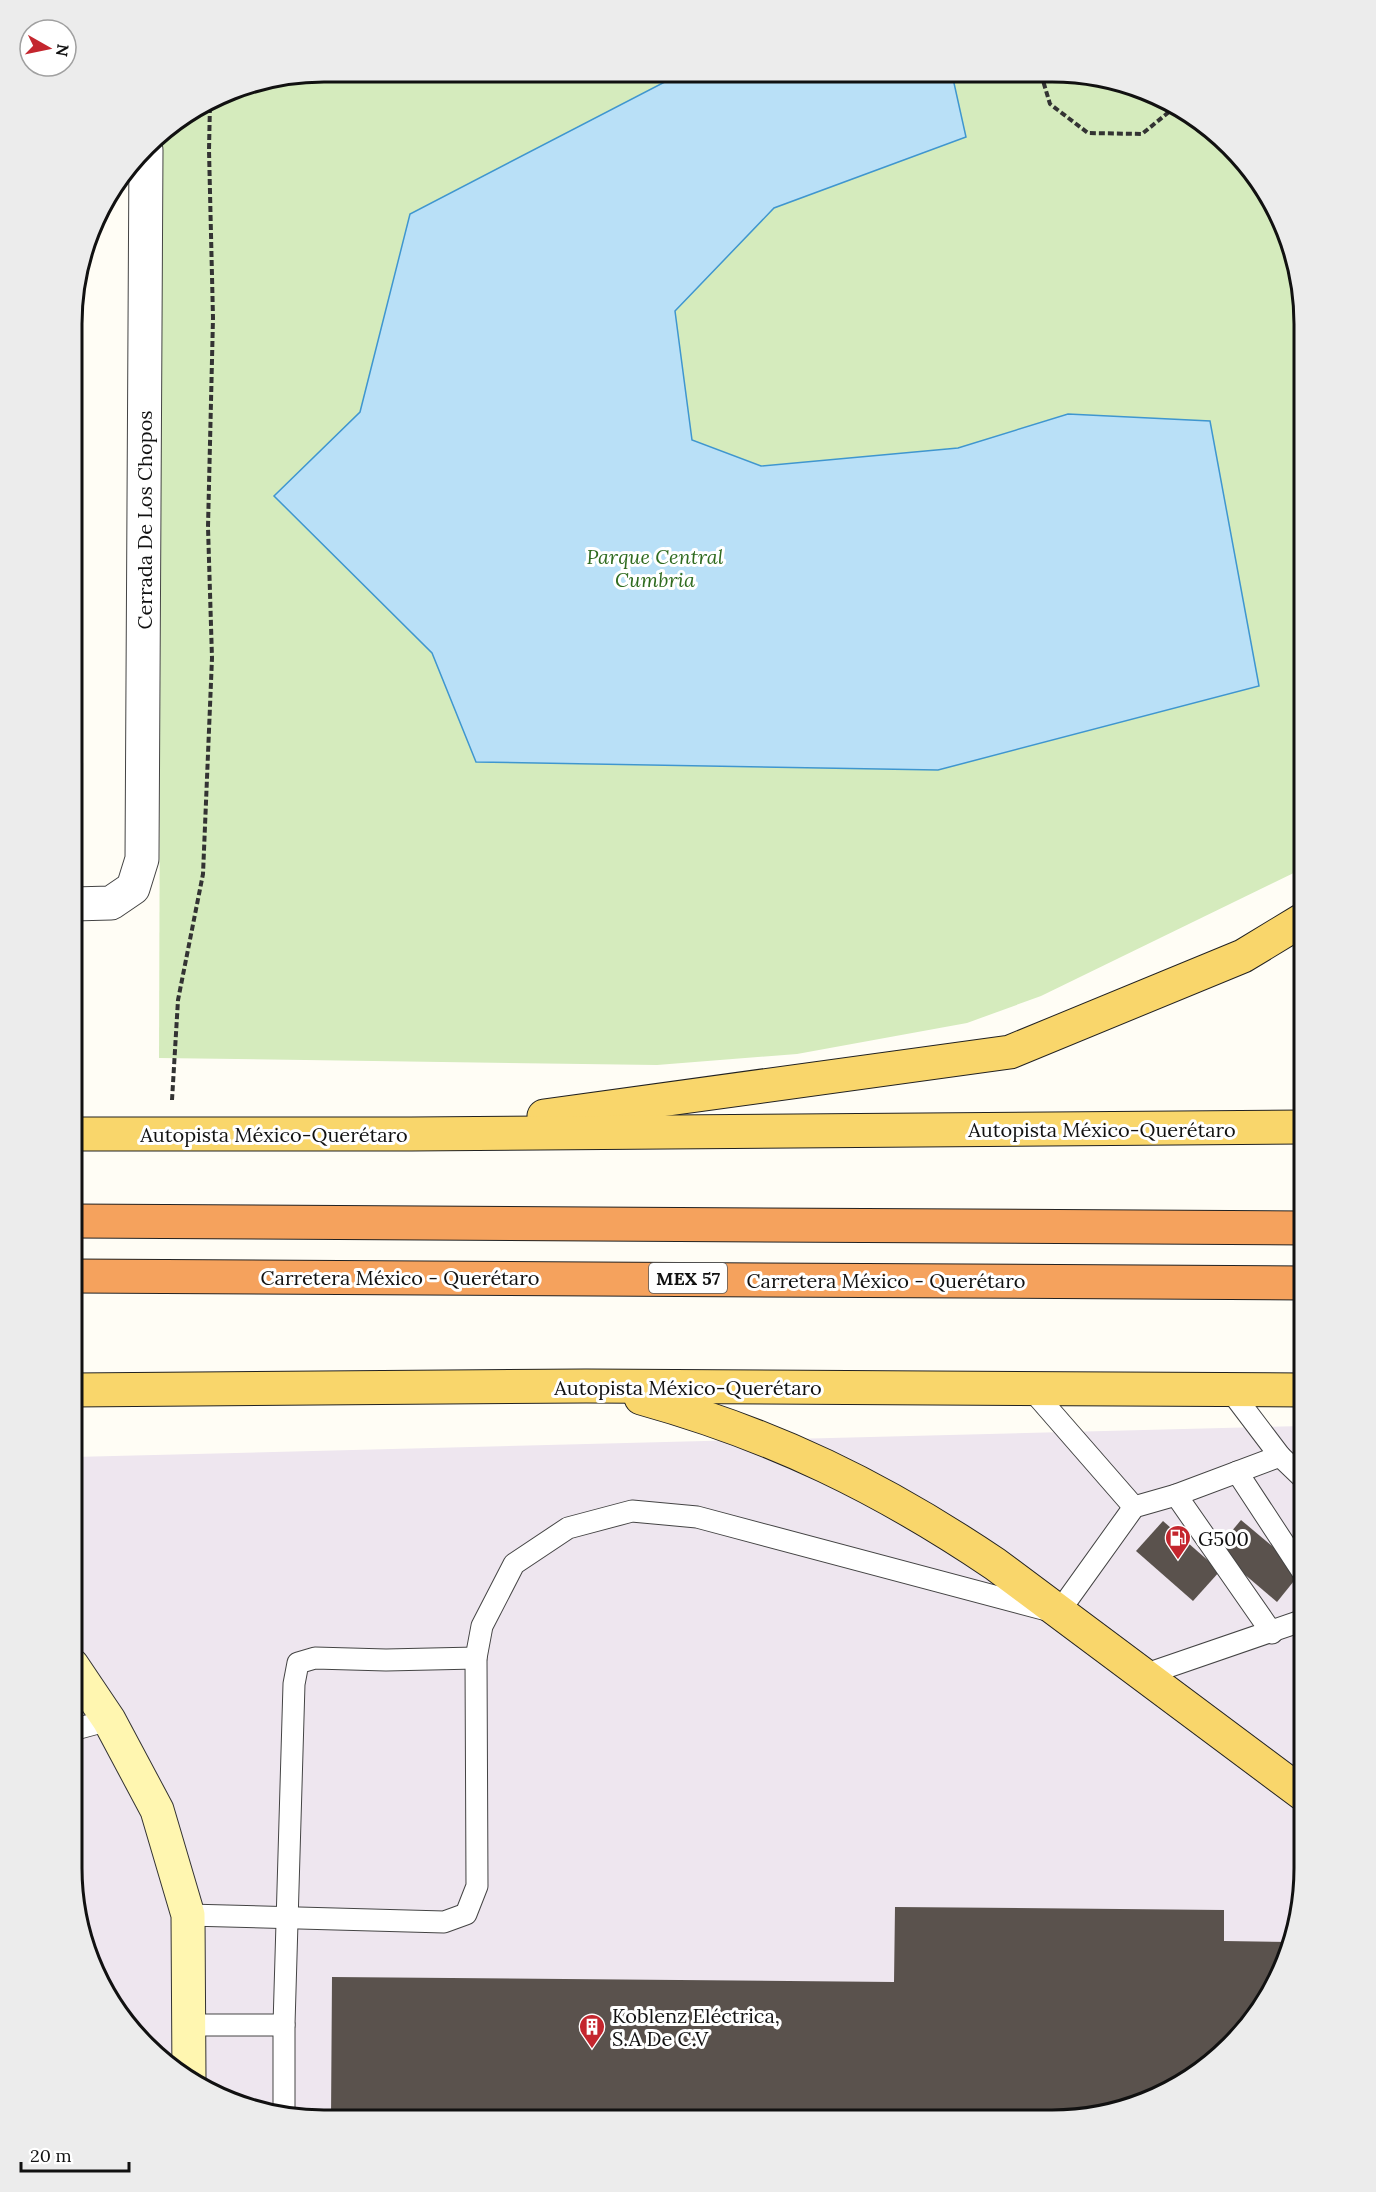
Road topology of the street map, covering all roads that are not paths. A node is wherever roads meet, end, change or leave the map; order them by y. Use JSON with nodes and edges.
{"nodes":[{"id":1,"x":146,"y":161,"type":"edge"},
{"id":2,"x":82,"y":904,"type":"edge"},
{"id":3,"x":1294,"y":925,"type":"edge"},
{"id":4,"x":1294,"y":1127,"type":"edge"},
{"id":5,"x":82,"y":1134,"type":"edge"},
{"id":6,"x":411,"y":1134,"type":"junction"},
{"id":7,"x":82,"y":1221,"type":"edge"},
{"id":8,"x":1294,"y":1228,"type":"edge"},
{"id":9,"x":82,"y":1276,"type":"edge"},
{"id":10,"x":1294,"y":1283,"type":"edge"},
{"id":11,"x":586,"y":1386,"type":"junction"},
{"id":12,"x":1032,"y":1389,"type":"junction"},
{"id":13,"x":82,"y":1390,"type":"edge"},
{"id":14,"x":1230,"y":1390,"type":"junction"},
{"id":15,"x":1294,"y":1390,"type":"edge"},
{"id":16,"x":1280,"y":1456,"type":"junction"},
{"id":17,"x":1294,"y":1469,"type":"edge"},
{"id":18,"x":1237,"y":1472,"type":"junction"},
{"id":19,"x":1176,"y":1495,"type":"junction"},
{"id":20,"x":1134,"y":1508,"type":"junction"},
{"id":21,"x":1294,"y":1559,"type":"edge"},
{"id":22,"x":1058,"y":1613,"type":"junction"},
{"id":23,"x":1294,"y":1624,"type":"edge"},
{"id":24,"x":1272,"y":1633,"type":"junction"},
{"id":25,"x":476,"y":1658,"type":"junction"},
{"id":26,"x":1144,"y":1676,"type":"junction"},
{"id":27,"x":82,"y":1680,"type":"edge"},
{"id":28,"x":109,"y":1720,"type":"junction"},
{"id":29,"x":82,"y":1728,"type":"edge"},
{"id":30,"x":1293,"y":1786,"type":"edge"},
{"id":31,"x":188,"y":1915,"type":"junction"},
{"id":32,"x":288,"y":1917,"type":"junction"},
{"id":33,"x":190,"y":2025,"type":"junction"},
{"id":34,"x":284,"y":2025,"type":"junction"},
{"id":35,"x":189,"y":2068,"type":"edge"},
{"id":36,"x":284,"y":2106,"type":"edge"}],
"edges":[{"from":1,"to":2,"type":"street","name":"Cerrada De Los Chopos"},
{"from":3,"to":6,"type":"main road"},
{"from":4,"to":6,"type":"main road","name":"Autopista México-Querétaro"},
{"from":5,"to":6,"type":"main road","name":"Autopista México-Querétaro"},
{"from":7,"to":8,"type":"highway"},
{"from":9,"to":10,"type":"highway","name":"Carretera México - Querétaro","number":"MEX 57"},
{"from":11,"to":12,"type":"main road","name":"Autopista México-Querétaro"},
{"from":11,"to":13,"type":"main road","name":"Autopista México-Querétaro"},
{"from":11,"to":22,"type":"main road"},
{"from":12,"to":14,"type":"main road","name":"Autopista México-Querétaro"},
{"from":12,"to":20,"type":"lane"},
{"from":14,"to":15,"type":"main road","name":"Autopista México-Querétaro"},
{"from":14,"to":16,"type":"lane"},
{"from":16,"to":17,"type":"lane"},
{"from":16,"to":18,"type":"lane"},
{"from":18,"to":19,"type":"lane"},
{"from":18,"to":21,"type":"lane"},
{"from":19,"to":20,"type":"lane"},
{"from":19,"to":24,"type":"lane"},
{"from":20,"to":22,"type":"lane"},
{"from":22,"to":25,"type":"lane"},
{"from":22,"to":26,"type":"main road"},
{"from":23,"to":24,"type":"lane"},
{"from":24,"to":26,"type":"lane"},
{"from":25,"to":32,"type":"lane"},
{"from":25,"to":32,"type":"lane"},
{"from":26,"to":30,"type":"main road"},
{"from":27,"to":28,"type":"street"},
{"from":28,"to":29,"type":"lane"},
{"from":28,"to":31,"type":"street"},
{"from":31,"to":32,"type":"lane"},
{"from":31,"to":33,"type":"street"},
{"from":32,"to":34,"type":"lane"},
{"from":33,"to":34,"type":"lane"},
{"from":33,"to":35,"type":"street"},
{"from":34,"to":36,"type":"lane"}]}
